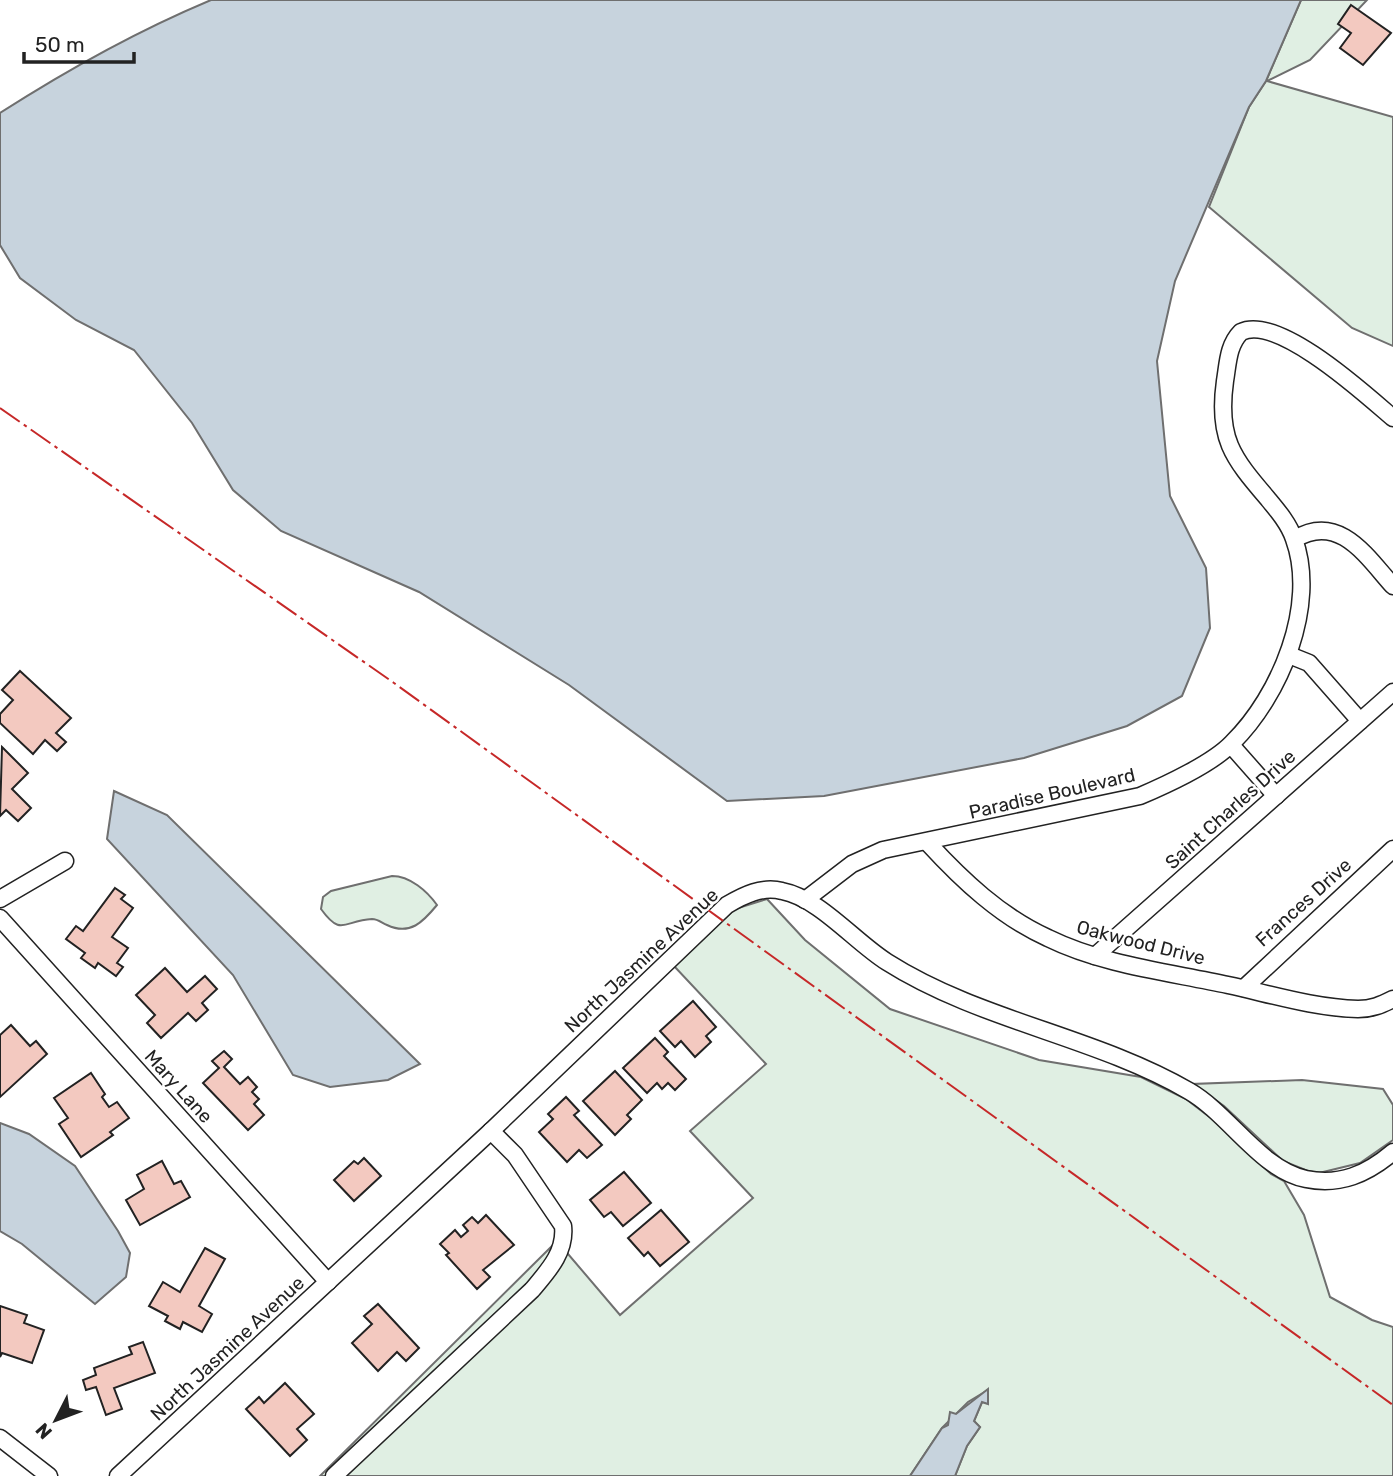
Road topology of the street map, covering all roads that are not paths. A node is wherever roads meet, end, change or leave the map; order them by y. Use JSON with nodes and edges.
{"nodes":[{"id":1,"x":1393,"y":418,"type":"edge"},
{"id":2,"x":1294,"y":539,"type":"junction"},
{"id":3,"x":1393,"y":586,"type":"edge"},
{"id":4,"x":1289,"y":655,"type":"junction"},
{"id":5,"x":1393,"y":692,"type":"edge"},
{"id":6,"x":1360,"y":721,"type":"junction"},
{"id":7,"x":1231,"y":745,"type":"junction"},
{"id":8,"x":1276,"y":796,"type":"junction"},
{"id":9,"x":928,"y":843,"type":"junction"},
{"id":10,"x":1393,"y":849,"type":"edge"},
{"id":11,"x":65,"y":861,"type":"dead end"},
{"id":12,"x":0,"y":899,"type":"edge"},
{"id":13,"x":805,"y":900,"type":"junction"},
{"id":14,"x":0,"y":918,"type":"edge"},
{"id":15,"x":1096,"y":956,"type":"junction"},
{"id":16,"x":1244,"y":988,"type":"junction"},
{"id":17,"x":1393,"y":999,"type":"edge"},
{"id":18,"x":491,"y":1131,"type":"junction"},
{"id":19,"x":1393,"y":1152,"type":"edge"},
{"id":20,"x":328,"y":1282,"type":"junction"},
{"id":21,"x":0,"y":1438,"type":"edge"},
{"id":22,"x":49,"y":1476,"type":"edge"},
{"id":23,"x":118,"y":1476,"type":"edge"},
{"id":24,"x":334,"y":1476,"type":"edge"}],
"edges":[{"from":1,"to":2,"type":"street","name":"Paradise Boulevard"},
{"from":2,"to":3,"type":"street"},
{"from":2,"to":4,"type":"street","name":"Paradise Boulevard"},
{"from":4,"to":6,"type":"street"},
{"from":4,"to":7,"type":"street","name":"Paradise Boulevard"},
{"from":5,"to":6,"type":"street","name":"Saint Charles Drive"},
{"from":6,"to":8,"type":"street","name":"Saint Charles Drive"},
{"from":7,"to":8,"type":"street"},
{"from":7,"to":9,"type":"street","name":"Paradise Boulevard"},
{"from":8,"to":15,"type":"street","name":"Saint Charles Drive"},
{"from":9,"to":13,"type":"street","name":"Paradise Boulevard"},
{"from":9,"to":15,"type":"street","name":"Oakwood Drive"},
{"from":10,"to":16,"type":"street","name":"Frances Drive"},
{"from":11,"to":12,"type":"street"},
{"from":13,"to":18,"type":"street","name":"North Jasmine Avenue"},
{"from":13,"to":19,"type":"street","name":"North Jasmine Avenue"},
{"from":14,"to":20,"type":"street","name":"Mary Lane"},
{"from":15,"to":16,"type":"street","name":"Oakwood Drive"},
{"from":16,"to":17,"type":"street","name":"Oakwood Drive"},
{"from":18,"to":20,"type":"street","name":"North Jasmine Avenue"},
{"from":18,"to":24,"type":"street"},
{"from":20,"to":23,"type":"street","name":"North Jasmine Avenue"},
{"from":21,"to":22,"type":"street"}]}
